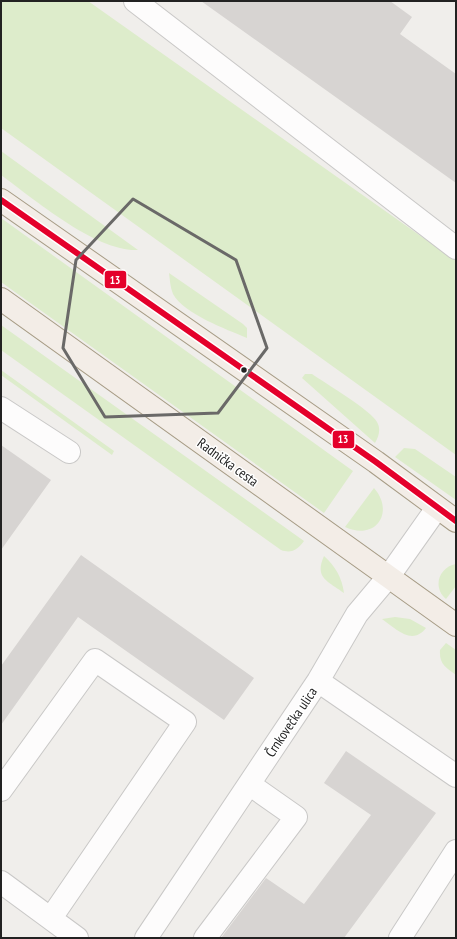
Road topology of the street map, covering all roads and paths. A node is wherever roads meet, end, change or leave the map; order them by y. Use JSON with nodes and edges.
{"nodes":[{"id":1,"x":135,"y":1,"type":"edge"},
{"id":2,"x":1,"y":200,"type":"edge"},
{"id":3,"x":456,"y":248,"type":"edge"},
{"id":4,"x":1,"y":299,"type":"edge"},
{"id":5,"x":1,"y":408,"type":"edge"},
{"id":6,"x":69,"y":452,"type":"dead end"},
{"id":7,"x":437,"y":508,"type":"junction"},
{"id":8,"x":456,"y":521,"type":"edge"},
{"id":9,"x":389,"y":576,"type":"junction"},
{"id":10,"x":456,"y":625,"type":"edge"},
{"id":11,"x":318,"y":681,"type":"junction"},
{"id":12,"x":456,"y":776,"type":"edge"},
{"id":13,"x":249,"y":784,"type":"junction"},
{"id":14,"x":1,"y":790,"type":"edge"},
{"id":15,"x":456,"y":851,"type":"edge"},
{"id":16,"x":1,"y":882,"type":"edge"},
{"id":17,"x":51,"y":918,"type":"junction"},
{"id":18,"x":78,"y":938,"type":"edge"},
{"id":19,"x":146,"y":938,"type":"edge"},
{"id":20,"x":205,"y":938,"type":"edge"},
{"id":21,"x":400,"y":938,"type":"edge"}],
"edges":[{"from":1,"to":3,"type":"street"},
{"from":2,"to":7,"type":"main road"},
{"from":4,"to":9,"type":"main road","name":"Radnička cesta"},
{"from":5,"to":6,"type":"street"},
{"from":7,"to":8,"type":"main road"},
{"from":7,"to":9,"type":"street","name":"Črnkovečka ulica"},
{"from":9,"to":10,"type":"main road","name":"Radnička cesta"},
{"from":9,"to":11,"type":"street","name":"Črnkovečka ulica"},
{"from":11,"to":12,"type":"street"},
{"from":11,"to":13,"type":"street","name":"Črnkovečka ulica"},
{"from":13,"to":19,"type":"street","name":"Črnkovečka ulica"},
{"from":13,"to":20,"type":"street"},
{"from":14,"to":17,"type":"street"},
{"from":15,"to":21,"type":"street"},
{"from":16,"to":17,"type":"street"},
{"from":17,"to":18,"type":"street"}]}
